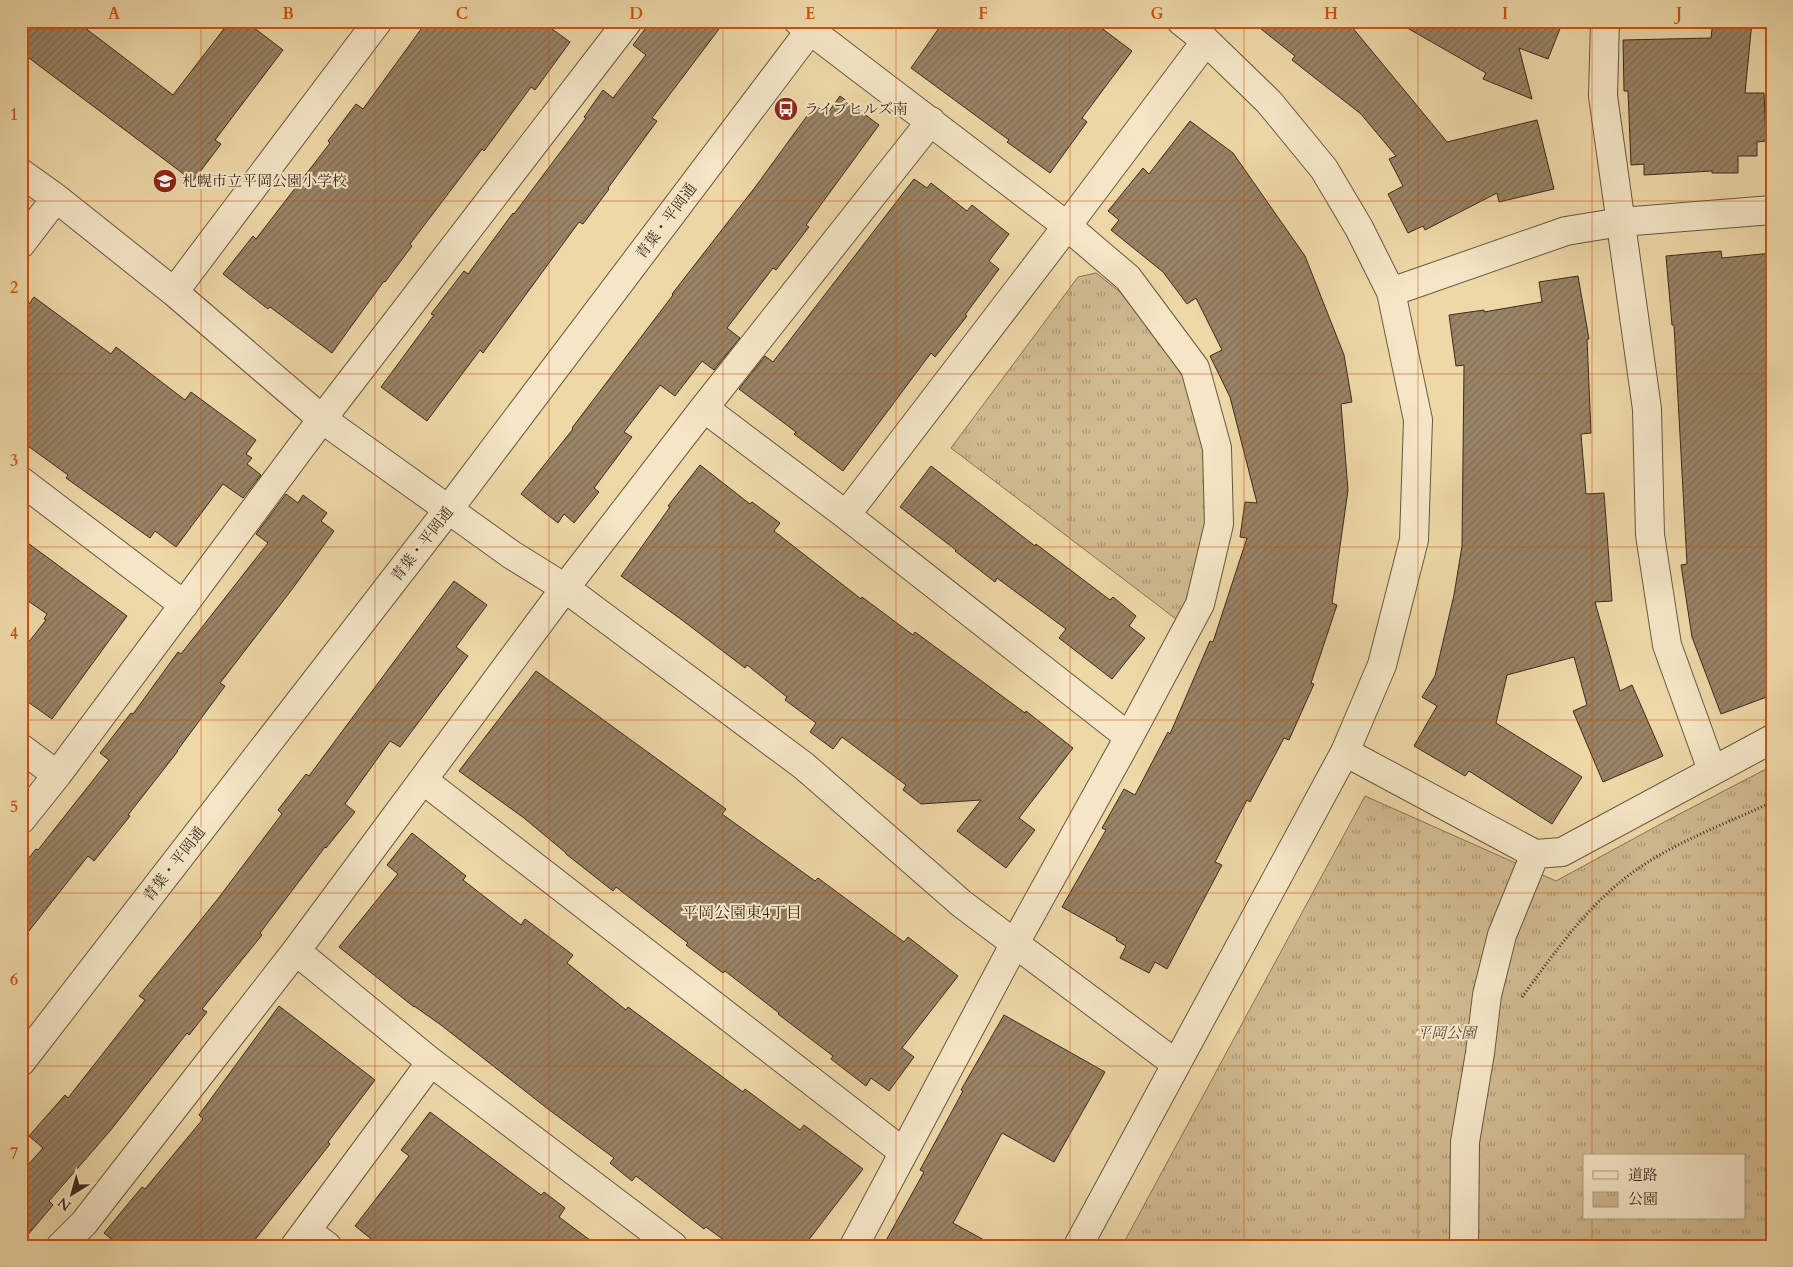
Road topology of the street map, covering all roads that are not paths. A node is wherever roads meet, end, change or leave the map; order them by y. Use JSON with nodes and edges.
{"nodes":[{"id":1,"x":378,"y":21,"type":"edge"},
{"id":2,"x":628,"y":21,"type":"edge"},
{"id":3,"x":1181,"y":21,"type":"edge"},
{"id":4,"x":1605,"y":21,"type":"edge"},
{"id":5,"x":808,"y":24,"type":"edge"},
{"id":6,"x":1206,"y":41,"type":"junction"},
{"id":7,"x":931,"y":121,"type":"junction"},
{"id":8,"x":21,"y":173,"type":"edge"},
{"id":9,"x":56,"y":198,"type":"junction"},
{"id":10,"x":1772,"y":210,"type":"edge"},
{"id":11,"x":1621,"y":222,"type":"junction"},
{"id":12,"x":1067,"y":226,"type":"junction"},
{"id":13,"x":21,"y":244,"type":"edge"},
{"id":14,"x":174,"y":292,"type":"junction"},
{"id":15,"x":1391,"y":292,"type":"junction"},
{"id":16,"x":704,"y":408,"type":"junction"},
{"id":17,"x":322,"y":419,"type":"junction"},
{"id":18,"x":21,"y":481,"type":"edge"},
{"id":19,"x":448,"y":510,"type":"junction"},
{"id":20,"x":846,"y":515,"type":"junction"},
{"id":21,"x":565,"y":588,"type":"junction"},
{"id":22,"x":184,"y":604,"type":"junction"},
{"id":23,"x":1129,"y":737,"type":"junction"},
{"id":24,"x":1772,"y":739,"type":"edge"},
{"id":25,"x":21,"y":748,"type":"edge"},
{"id":26,"x":1345,"y":752,"type":"junction"},
{"id":27,"x":1712,"y":770,"type":"junction"},
{"id":28,"x":57,"y":775,"type":"junction"},
{"id":29,"x":423,"y":780,"type":"junction"},
{"id":30,"x":21,"y":820,"type":"edge"},
{"id":31,"x":1535,"y":854,"type":"junction"},
{"id":32,"x":1015,"y":943,"type":"junction"},
{"id":33,"x":296,"y":951,"type":"junction"},
{"id":34,"x":21,"y":1062,"type":"edge"},
{"id":35,"x":431,"y":1062,"type":"junction"},
{"id":36,"x":1176,"y":1064,"type":"junction"},
{"id":37,"x":903,"y":1152,"type":"junction"},
{"id":38,"x":310,"y":1241,"type":"edge"},
{"id":39,"x":61,"y":1246,"type":"edge"},
{"id":40,"x":673,"y":1246,"type":"edge"},
{"id":41,"x":854,"y":1246,"type":"edge"},
{"id":42,"x":1078,"y":1246,"type":"edge"},
{"id":43,"x":1464,"y":1246,"type":"edge"}],
"edges":[{"from":1,"to":14,"type":"street"},
{"from":2,"to":17,"type":"street"},
{"from":3,"to":6,"type":"street"},
{"from":4,"to":11,"type":"street"},
{"from":5,"to":7,"type":"street"},
{"from":5,"to":19,"type":"street","name":"青葉・平岡通"},
{"from":6,"to":12,"type":"street"},
{"from":6,"to":15,"type":"street"},
{"from":7,"to":12,"type":"street"},
{"from":7,"to":16,"type":"street"},
{"from":8,"to":9,"type":"street"},
{"from":9,"to":13,"type":"street"},
{"from":9,"to":14,"type":"street"},
{"from":10,"to":11,"type":"street"},
{"from":11,"to":15,"type":"street"},
{"from":11,"to":27,"type":"street"},
{"from":12,"to":20,"type":"street"},
{"from":12,"to":23,"type":"street"},
{"from":14,"to":17,"type":"street"},
{"from":15,"to":26,"type":"street"},
{"from":16,"to":20,"type":"street"},
{"from":16,"to":21,"type":"street"},
{"from":17,"to":19,"type":"street"},
{"from":17,"to":22,"type":"street"},
{"from":18,"to":22,"type":"street"},
{"from":19,"to":21,"type":"street"},
{"from":19,"to":34,"type":"street","name":"青葉・平岡通"},
{"from":20,"to":23,"type":"street"},
{"from":21,"to":29,"type":"street"},
{"from":21,"to":32,"type":"street"},
{"from":22,"to":28,"type":"street"},
{"from":23,"to":32,"type":"street"},
{"from":24,"to":27,"type":"street"},
{"from":25,"to":28,"type":"street"},
{"from":26,"to":31,"type":"street"},
{"from":26,"to":36,"type":"street"},
{"from":27,"to":31,"type":"street"},
{"from":28,"to":30,"type":"street"},
{"from":29,"to":33,"type":"street"},
{"from":29,"to":37,"type":"street"},
{"from":31,"to":43,"type":"street"},
{"from":32,"to":36,"type":"street"},
{"from":32,"to":37,"type":"street"},
{"from":33,"to":35,"type":"street"},
{"from":33,"to":39,"type":"street"},
{"from":35,"to":38,"type":"street"},
{"from":35,"to":40,"type":"street"},
{"from":36,"to":42,"type":"street"},
{"from":37,"to":41,"type":"street"}]}
